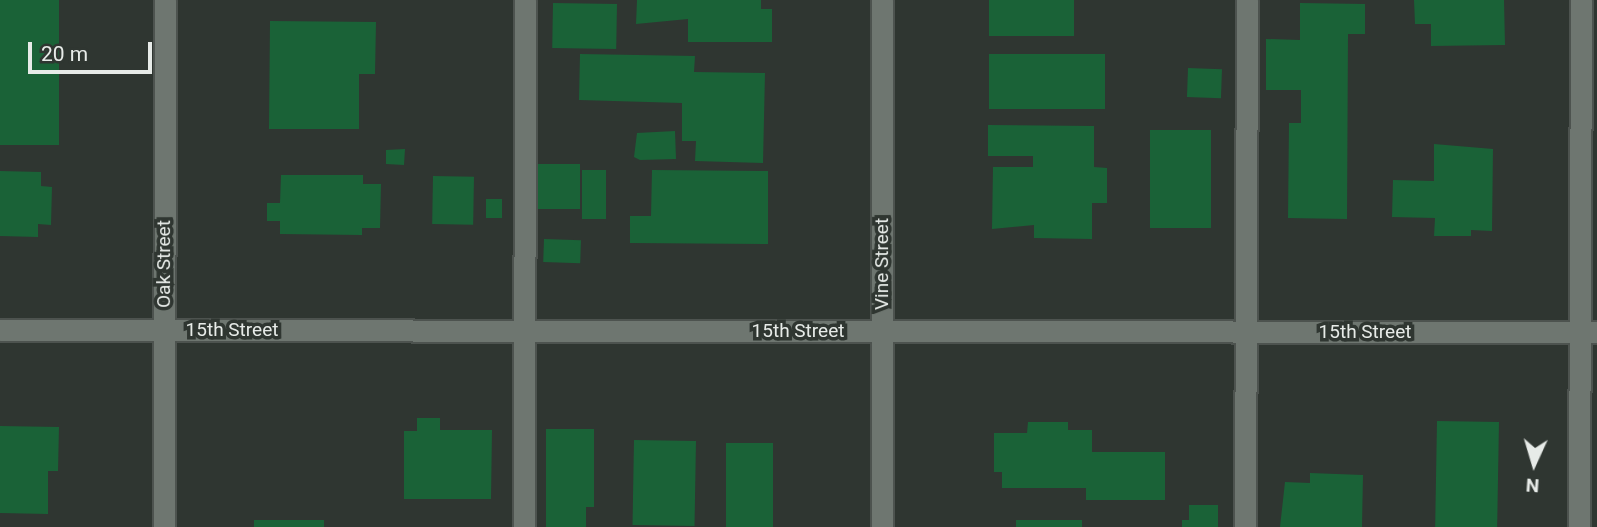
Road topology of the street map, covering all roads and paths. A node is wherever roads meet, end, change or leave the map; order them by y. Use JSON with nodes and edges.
{"nodes":[{"id":1,"x":164,"y":0,"type":"edge"},
{"id":2,"x":525,"y":0,"type":"edge"},
{"id":3,"x":882,"y":0,"type":"edge"},
{"id":4,"x":1247,"y":0,"type":"edge"},
{"id":5,"x":1581,"y":0,"type":"edge"},
{"id":6,"x":524,"y":329,"type":"junction"},
{"id":7,"x":0,"y":330,"type":"edge"},
{"id":8,"x":164,"y":330,"type":"junction"},
{"id":9,"x":1245,"y":331,"type":"junction"},
{"id":10,"x":882,"y":332,"type":"junction"},
{"id":11,"x":1589,"y":332,"type":"edge"},
{"id":12,"x":164,"y":527,"type":"edge"},
{"id":13,"x":524,"y":527,"type":"edge"},
{"id":14,"x":882,"y":527,"type":"edge"},
{"id":15,"x":1245,"y":527,"type":"edge"},
{"id":16,"x":1579,"y":527,"type":"edge"}],
"edges":[{"from":1,"to":8,"type":"street","name":"Oak Street"},
{"from":2,"to":6,"type":"street"},
{"from":3,"to":10,"type":"street","name":"Vine Street"},
{"from":4,"to":9,"type":"street"},
{"from":5,"to":11,"type":"street"},
{"from":6,"to":8,"type":"street","name":"15th Street"},
{"from":6,"to":10,"type":"street","name":"15th Street"},
{"from":6,"to":13,"type":"street"},
{"from":7,"to":8,"type":"street","name":"15th Street"},
{"from":8,"to":12,"type":"street","name":"Oak Street"},
{"from":9,"to":10,"type":"street","name":"15th Street"},
{"from":9,"to":11,"type":"street","name":"15th Street"},
{"from":9,"to":15,"type":"street"},
{"from":10,"to":14,"type":"street","name":"Vine Street"},
{"from":11,"to":16,"type":"street"}]}
